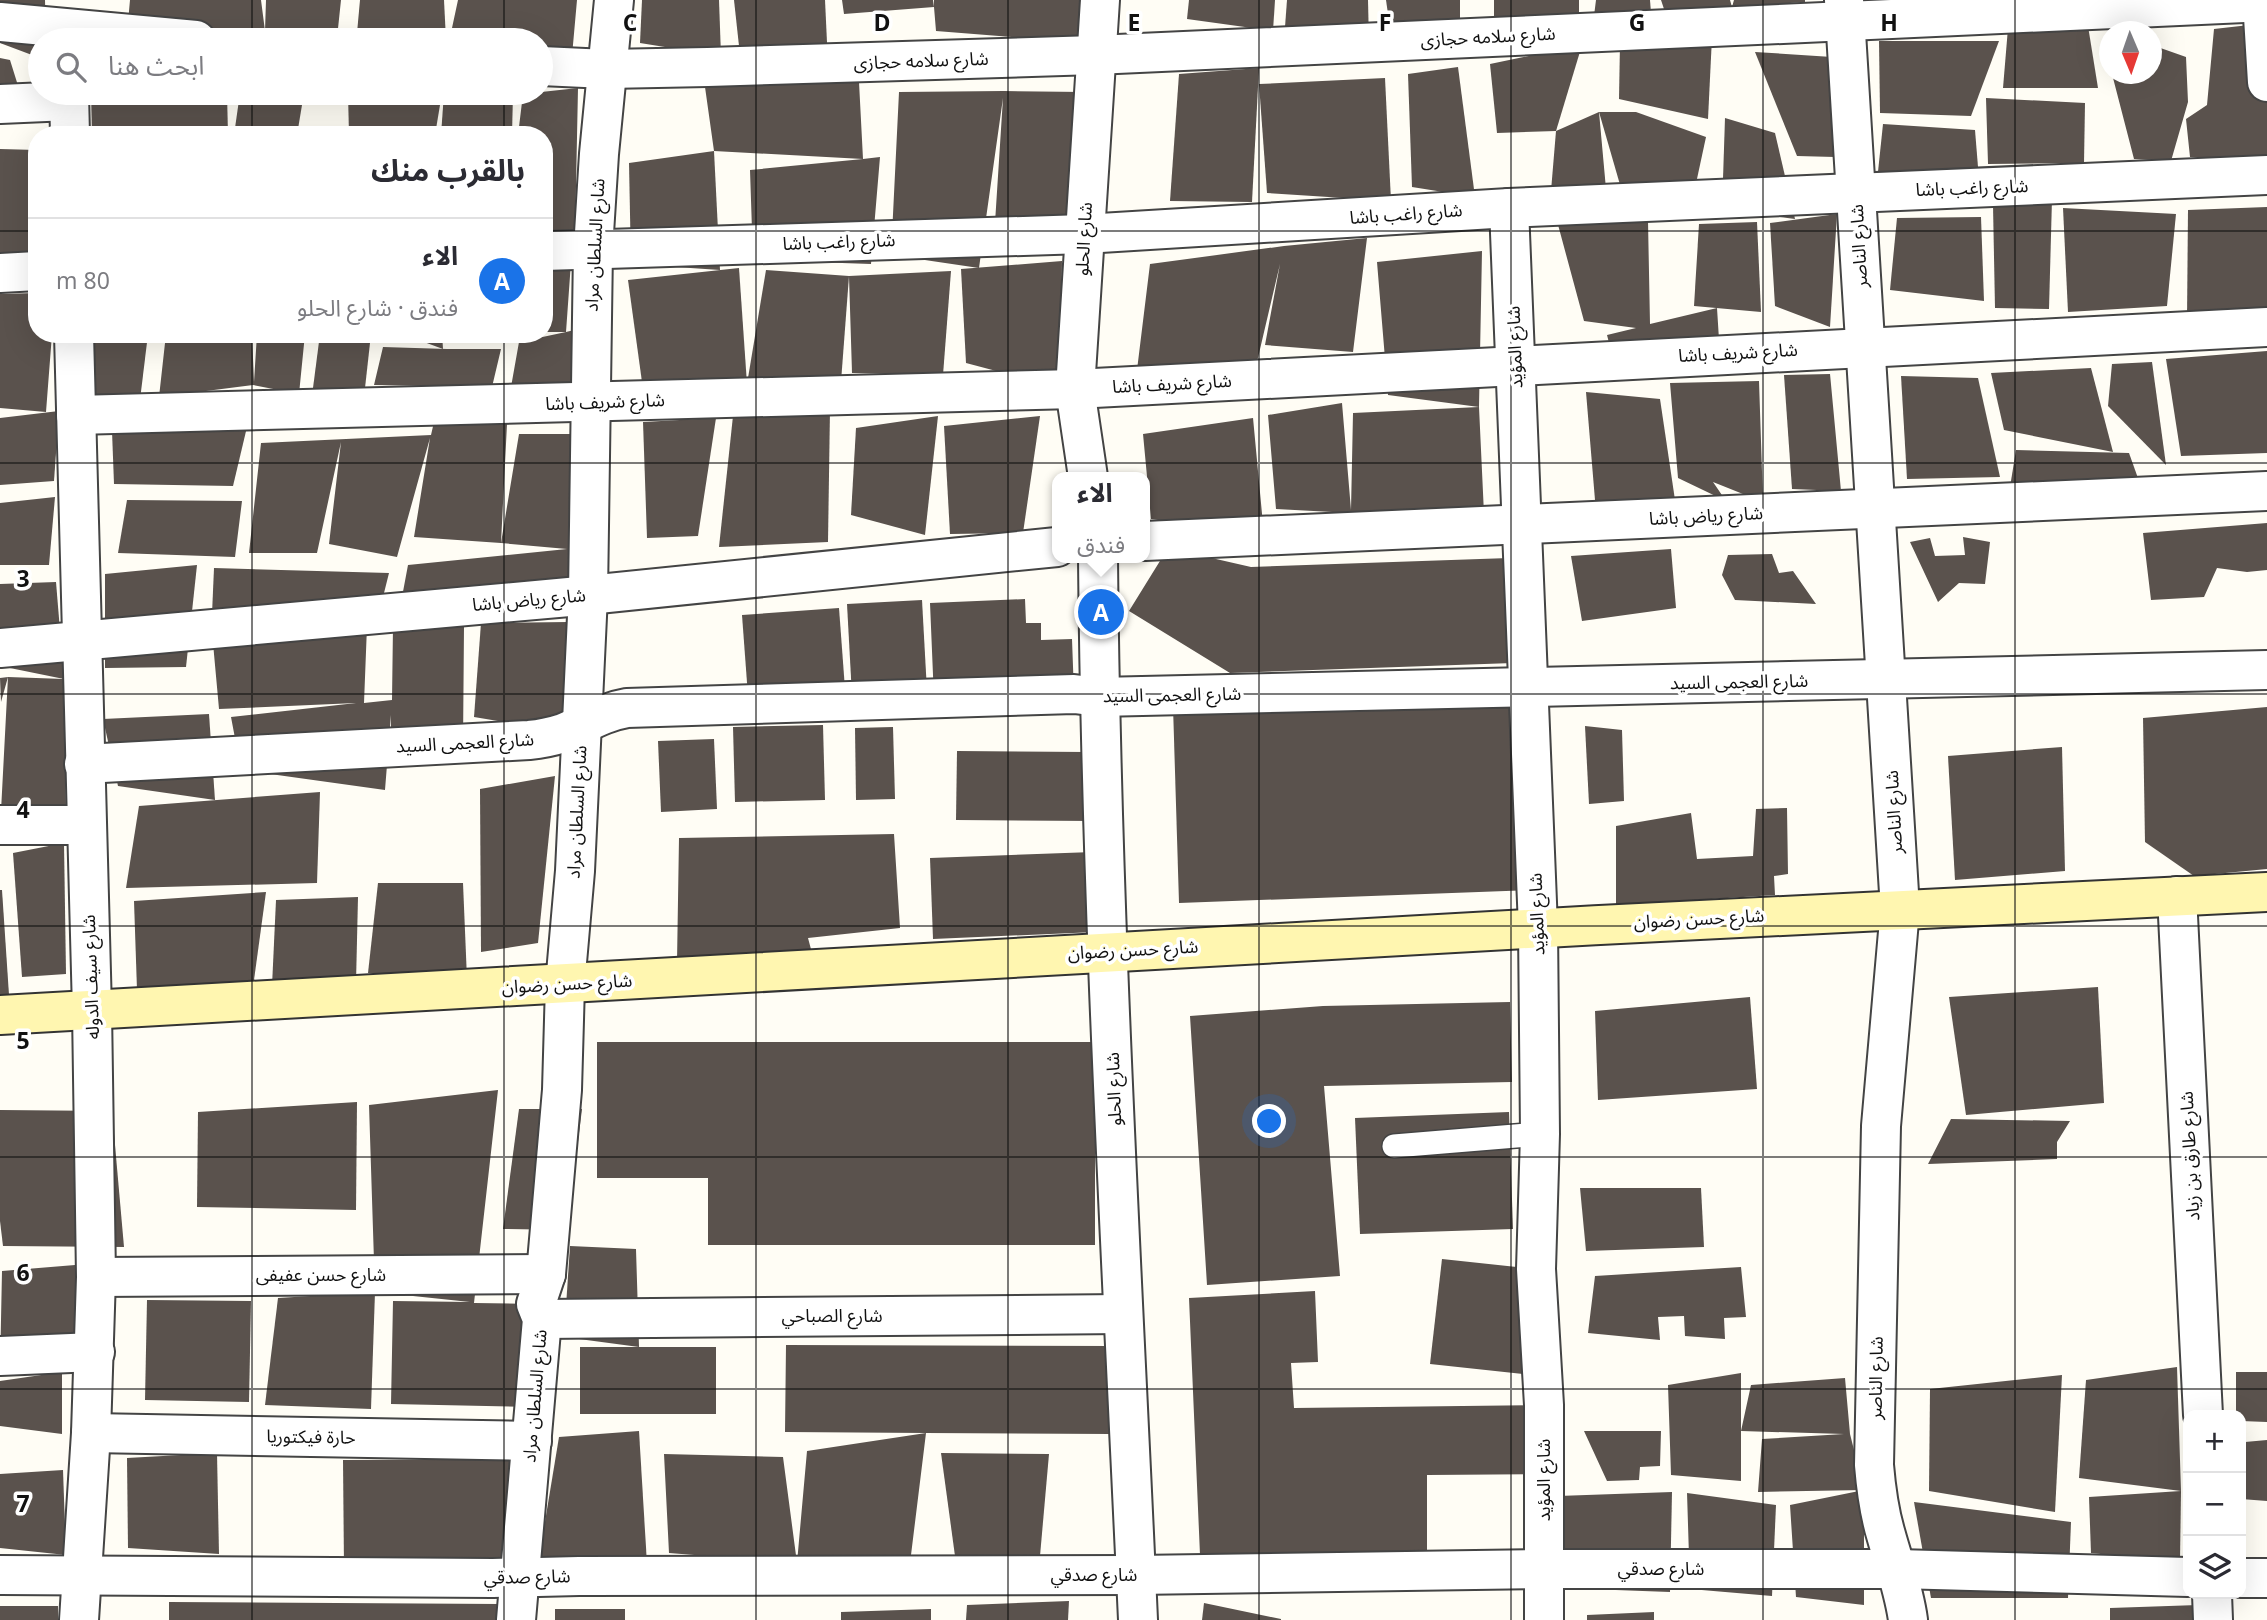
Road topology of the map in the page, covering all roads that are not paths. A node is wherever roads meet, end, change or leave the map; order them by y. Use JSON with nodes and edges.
{"nodes":[{"id":1,"x":614,"y":0,"type":"edge"},
{"id":2,"x":1100,"y":0,"type":"edge"},
{"id":3,"x":2264,"y":1,"type":"edge"},
{"id":4,"x":1845,"y":10,"type":"edge"},
{"id":5,"x":0,"y":22,"type":"edge"},
{"id":6,"x":68,"y":23,"type":"edge"},
{"id":7,"x":106,"y":28,"type":"edge"},
{"id":8,"x":1095,"y":55,"type":"junction"},
{"id":9,"x":553,"y":67,"type":"edge"},
{"id":10,"x":607,"y":69,"type":"junction"},
{"id":11,"x":2267,"y":82,"type":"edge"},
{"id":12,"x":0,"y":104,"type":"edge"},
{"id":13,"x":69,"y":109,"type":"edge"},
{"id":14,"x":2267,"y":175,"type":"edge"},
{"id":15,"x":1856,"y":192,"type":"junction"},
{"id":16,"x":1509,"y":208,"type":"junction"},
{"id":17,"x":1084,"y":234,"type":"junction"},
{"id":18,"x":593,"y":249,"type":"junction"},
{"id":19,"x":553,"y":251,"type":"edge"},
{"id":20,"x":28,"y":271,"type":"edge"},
{"id":21,"x":0,"y":272,"type":"edge"},
{"id":22,"x":2267,"y":327,"type":"edge"},
{"id":23,"x":74,"y":343,"type":"edge"},
{"id":24,"x":1865,"y":347,"type":"junction"},
{"id":25,"x":1516,"y":365,"type":"junction"},
{"id":26,"x":1075,"y":389,"type":"junction"},
{"id":27,"x":590,"y":402,"type":"junction"},
{"id":28,"x":76,"y":415,"type":"junction"},
{"id":29,"x":1087,"y":472,"type":"edge"},
{"id":30,"x":2267,"y":491,"type":"edge"},
{"id":31,"x":1875,"y":508,"type":"junction"},
{"id":32,"x":1522,"y":524,"type":"junction"},
{"id":33,"x":1150,"y":541,"type":"edge"},
{"id":34,"x":1052,"y":548,"type":"edge"},
{"id":35,"x":1098,"y":563,"type":"edge"},
{"id":36,"x":588,"y":595,"type":"junction"},
{"id":37,"x":81,"y":641,"type":"junction"},
{"id":38,"x":0,"y":648,"type":"edge"},
{"id":39,"x":2267,"y":670,"type":"edge"},
{"id":40,"x":1886,"y":679,"type":"junction"},
{"id":41,"x":1529,"y":687,"type":"junction"},
{"id":42,"x":1099,"y":697,"type":"junction"},
{"id":43,"x":582,"y":723,"type":"junction"},
{"id":44,"x":84,"y":764,"type":"junction"},
{"id":45,"x":0,"y":825,"type":"edge"},
{"id":46,"x":86,"y":825,"type":"junction"},
{"id":47,"x":2267,"y":892,"type":"edge"},
{"id":48,"x":2177,"y":896,"type":"junction"},
{"id":49,"x":1900,"y":909,"type":"junction"},
{"id":50,"x":1538,"y":927,"type":"junction"},
{"id":51,"x":1109,"y":951,"type":"junction"},
{"id":52,"x":565,"y":985,"type":"junction"},
{"id":53,"x":92,"y":1010,"type":"junction"},
{"id":54,"x":0,"y":1015,"type":"edge"},
{"id":55,"x":1540,"y":1134,"type":"junction"},
{"id":56,"x":1394,"y":1146,"type":"dead end"},
{"id":57,"x":546,"y":1274,"type":"junction"},
{"id":58,"x":96,"y":1277,"type":"junction"},
{"id":59,"x":1123,"y":1314,"type":"junction"},
{"id":60,"x":542,"y":1319,"type":"junction"},
{"id":61,"x":95,"y":1352,"type":"junction"},
{"id":62,"x":0,"y":1356,"type":"edge"},
{"id":63,"x":2203,"y":1410,"type":"edge"},
{"id":64,"x":91,"y":1433,"type":"junction"},
{"id":65,"x":531,"y":1441,"type":"junction"},
{"id":66,"x":1543,"y":1569,"type":"junction"},
{"id":67,"x":1898,"y":1569,"type":"junction"},
{"id":68,"x":0,"y":1575,"type":"edge"},
{"id":69,"x":82,"y":1575,"type":"junction"},
{"id":70,"x":1136,"y":1575,"type":"junction"},
{"id":71,"x":2183,"y":1577,"type":"edge"},
{"id":72,"x":520,"y":1578,"type":"junction"},
{"id":73,"x":2246,"y":1578,"type":"edge"},
{"id":74,"x":2267,"y":1578,"type":"edge"},
{"id":75,"x":2212,"y":1599,"type":"edge"},
{"id":76,"x":79,"y":1620,"type":"edge"},
{"id":77,"x":516,"y":1620,"type":"edge"},
{"id":78,"x":1138,"y":1620,"type":"edge"},
{"id":79,"x":1544,"y":1620,"type":"edge"},
{"id":80,"x":1908,"y":1620,"type":"edge"},
{"id":81,"x":2213,"y":1620,"type":"edge"}],
"edges":[{"from":1,"to":10,"type":"street","name":"شارع السلطان مراد"},
{"from":2,"to":8,"type":"street","name":"شارع الحلو"},
{"from":3,"to":4,"type":"street","name":"شارع سلامه حجازى"},
{"from":3,"to":11,"type":"street"},
{"from":4,"to":8,"type":"street","name":"شارع سلامه حجازى"},
{"from":4,"to":15,"type":"street","name":"شارع الناصر"},
{"from":5,"to":6,"type":"street"},
{"from":6,"to":7,"type":"street"},
{"from":8,"to":10,"type":"street","name":"شارع سلامه حجازى"},
{"from":8,"to":17,"type":"street","name":"شارع الحلو"},
{"from":9,"to":10,"type":"street","name":"شارع سلامه حجازى"},
{"from":10,"to":18,"type":"street","name":"شارع السلطان مراد"},
{"from":12,"to":13,"type":"street"},
{"from":14,"to":15,"type":"street","name":"شارع راغب باشا"},
{"from":15,"to":16,"type":"street","name":"شارع راغب باشا"},
{"from":15,"to":24,"type":"street","name":"شارع الناصر"},
{"from":16,"to":17,"type":"street","name":"شارع راغب باشا"},
{"from":16,"to":25,"type":"street","name":"شارع المؤيد"},
{"from":17,"to":18,"type":"street","name":"شارع راغب باشا"},
{"from":17,"to":26,"type":"street","name":"شارع الحلو"},
{"from":18,"to":19,"type":"street","name":"شارع راغب باشا"},
{"from":18,"to":27,"type":"street","name":"شارع السلطان مراد"},
{"from":20,"to":21,"type":"street"},
{"from":22,"to":24,"type":"street","name":"شارع شريف باشا"},
{"from":23,"to":28,"type":"street","name":"شارع سيف الدوله"},
{"from":24,"to":25,"type":"street","name":"شارع شريف باشا"},
{"from":24,"to":31,"type":"street","name":"شارع الناصر"},
{"from":25,"to":26,"type":"street","name":"شارع شريف باشا"},
{"from":25,"to":32,"type":"street","name":"شارع المؤيد"},
{"from":26,"to":27,"type":"street","name":"شارع شريف باشا"},
{"from":26,"to":29,"type":"street","name":"شارع الحلو"},
{"from":27,"to":28,"type":"street","name":"شارع شريف باشا"},
{"from":27,"to":36,"type":"street","name":"شارع السلطان مراد"},
{"from":28,"to":37,"type":"street","name":"شارع سيف الدوله"},
{"from":30,"to":31,"type":"street","name":"شارع رياض باشا"},
{"from":31,"to":32,"type":"street","name":"شارع رياض باشا"},
{"from":31,"to":40,"type":"street","name":"شارع الناصر"},
{"from":32,"to":33,"type":"street","name":"شارع رياض باشا"},
{"from":32,"to":41,"type":"street","name":"شارع المؤيد"},
{"from":34,"to":36,"type":"street","name":"شارع رياض باشا"},
{"from":35,"to":42,"type":"street","name":"شارع الحلو"},
{"from":36,"to":37,"type":"street","name":"شارع رياض باشا"},
{"from":36,"to":43,"type":"street","name":"شارع السلطان مراد"},
{"from":37,"to":38,"type":"street","name":"شارع رياض باشا"},
{"from":37,"to":44,"type":"street","name":"شارع سيف الدوله"},
{"from":39,"to":40,"type":"street","name":"شارع العجمى السيد"},
{"from":40,"to":41,"type":"street","name":"شارع العجمى السيد"},
{"from":40,"to":49,"type":"street","name":"شارع الناصر"},
{"from":41,"to":42,"type":"street","name":"شارع العجمى السيد"},
{"from":41,"to":50,"type":"street","name":"شارع المؤيد"},
{"from":42,"to":43,"type":"street","name":"شارع العجمى السيد"},
{"from":42,"to":51,"type":"street","name":"شارع الحلو"},
{"from":43,"to":44,"type":"street","name":"شارع العجمى السيد"},
{"from":43,"to":52,"type":"street","name":"شارع السلطان مراد"},
{"from":44,"to":46,"type":"street","name":"شارع سيف الدوله"},
{"from":45,"to":46,"type":"street"},
{"from":46,"to":53,"type":"street","name":"شارع سيف الدوله"},
{"from":47,"to":48,"type":"street","name":"شارع حسن رضوان"},
{"from":48,"to":49,"type":"street","name":"شارع حسن رضوان"},
{"from":48,"to":63,"type":"street","name":"شارع طارق بن زياد"},
{"from":49,"to":50,"type":"street","name":"شارع حسن رضوان"},
{"from":49,"to":67,"type":"street","name":"شارع الناصر"},
{"from":50,"to":51,"type":"street","name":"شارع حسن رضوان"},
{"from":50,"to":55,"type":"street","name":"شارع المؤيد"},
{"from":51,"to":52,"type":"street","name":"شارع حسن رضوان"},
{"from":51,"to":59,"type":"street","name":"شارع الحلو"},
{"from":52,"to":53,"type":"street","name":"شارع حسن رضوان"},
{"from":52,"to":57,"type":"street","name":"شارع السلطان مراد"},
{"from":53,"to":54,"type":"street","name":"شارع حسن رضوان"},
{"from":53,"to":58,"type":"street","name":"شارع سيف الدوله"},
{"from":55,"to":56,"type":"lane"},
{"from":55,"to":66,"type":"street","name":"شارع المؤيد"},
{"from":57,"to":58,"type":"street","name":"شارع حسن عفيفى"},
{"from":57,"to":60,"type":"street","name":"شارع السلطان مراد"},
{"from":58,"to":61,"type":"street","name":"شارع سيف الدوله"},
{"from":59,"to":60,"type":"street","name":"شارع الصباحي"},
{"from":59,"to":70,"type":"street","name":"شارع الحلو"},
{"from":60,"to":65,"type":"street","name":"شارع السلطان مراد"},
{"from":61,"to":62,"type":"street"},
{"from":61,"to":64,"type":"street","name":"شارع سيف الدوله"},
{"from":64,"to":65,"type":"street","name":"حارة فيكتوريا"},
{"from":64,"to":69,"type":"street","name":"شارع سيف الدوله"},
{"from":65,"to":72,"type":"street","name":"شارع السلطان مراد"},
{"from":66,"to":67,"type":"street","name":"شارع صدقي"},
{"from":66,"to":70,"type":"street","name":"شارع صدقي"},
{"from":66,"to":79,"type":"street","name":"شارع المؤيد"},
{"from":67,"to":71,"type":"street","name":"شارع صدقي"},
{"from":67,"to":80,"type":"street","name":"شارع الناصر"},
{"from":68,"to":69,"type":"street","name":"شارع صدقي"},
{"from":69,"to":72,"type":"street","name":"شارع صدقي"},
{"from":69,"to":76,"type":"street","name":"شارع سيف الدوله"},
{"from":70,"to":72,"type":"street","name":"شارع صدقي"},
{"from":70,"to":78,"type":"street","name":"شارع الحلو"},
{"from":72,"to":77,"type":"street","name":"شارع السلطان مراد"},
{"from":73,"to":74,"type":"street"},
{"from":75,"to":81,"type":"street"}]}
